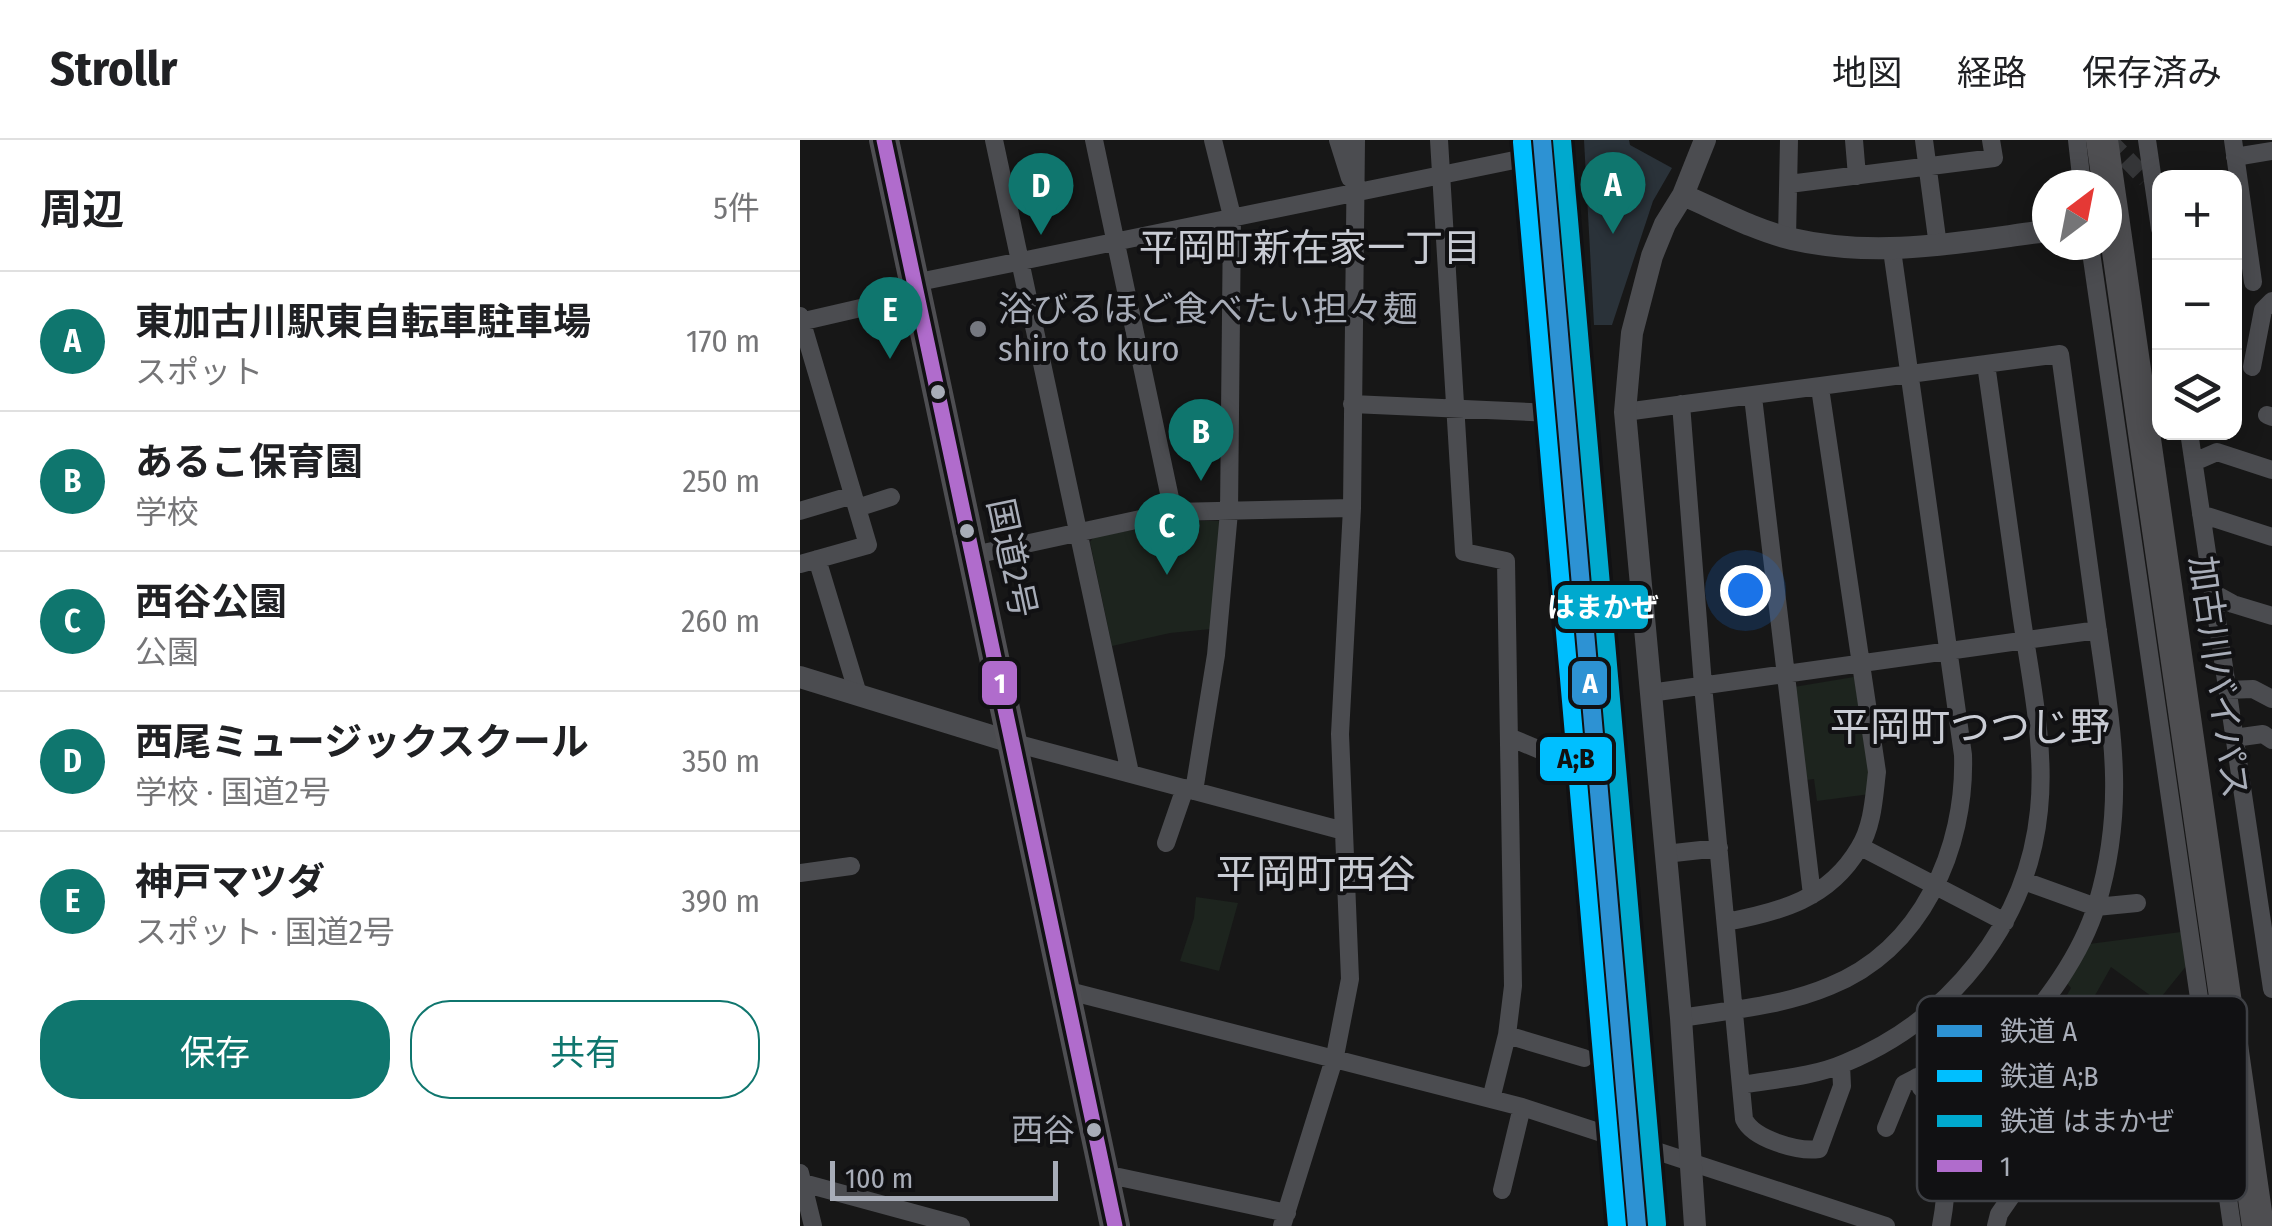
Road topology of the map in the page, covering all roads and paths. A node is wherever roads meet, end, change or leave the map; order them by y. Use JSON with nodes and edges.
{"nodes":[{"id":1,"x":884,"y":140,"type":"edge"},
{"id":2,"x":994,"y":140,"type":"edge"},
{"id":3,"x":1094,"y":140,"type":"edge"},
{"id":4,"x":1213,"y":140,"type":"edge"},
{"id":5,"x":1338,"y":140,"type":"edge"},
{"id":6,"x":1356,"y":140,"type":"edge"},
{"id":7,"x":1439,"y":140,"type":"edge"},
{"id":8,"x":1705,"y":140,"type":"edge"},
{"id":9,"x":1790,"y":140,"type":"edge"},
{"id":10,"x":1854,"y":140,"type":"edge"},
{"id":11,"x":1924,"y":140,"type":"edge"},
{"id":12,"x":1992,"y":140,"type":"edge"},
{"id":13,"x":2077,"y":140,"type":"edge"},
{"id":14,"x":2102,"y":140,"type":"edge"},
{"id":15,"x":2124,"y":140,"type":"edge"},
{"id":16,"x":2147,"y":140,"type":"edge"},
{"id":17,"x":2234,"y":148,"type":"edge"},
{"id":18,"x":1528,"y":149,"type":"edge"},
{"id":19,"x":2272,"y":151,"type":"edge"},
{"id":20,"x":1928,"y":166,"type":"junction"},
{"id":21,"x":2080,"y":170,"type":"edge"},
{"id":22,"x":1441,"y":175,"type":"junction"},
{"id":23,"x":1857,"y":176,"type":"junction"},
{"id":24,"x":2152,"y":178,"type":"edge"},
{"id":25,"x":1789,"y":184,"type":"junction"},
{"id":26,"x":1354,"y":192,"type":"junction"},
{"id":27,"x":1683,"y":195,"type":"junction"},
{"id":28,"x":1232,"y":216,"type":"junction"},
{"id":29,"x":2032,"y":232,"type":"edge"},
{"id":30,"x":1788,"y":238,"type":"junction"},
{"id":31,"x":1115,"y":242,"type":"junction"},
{"id":32,"x":1938,"y":246,"type":"junction"},
{"id":33,"x":1892,"y":250,"type":"junction"},
{"id":34,"x":2092,"y":260,"type":"edge"},
{"id":35,"x":1018,"y":261,"type":"junction"},
{"id":36,"x":2242,"y":271,"type":"edge"},
{"id":37,"x":2254,"y":282,"type":"junction"},
{"id":38,"x":916,"y":289,"type":"junction"},
{"id":39,"x":2272,"y":301,"type":"edge"},
{"id":40,"x":800,"y":320,"type":"edge"},
{"id":41,"x":2155,"y":350,"type":"edge"},
{"id":42,"x":1986,"y":364,"type":"junction"},
{"id":43,"x":2252,"y":367,"type":"dead end"},
{"id":44,"x":1911,"y":374,"type":"junction"},
{"id":45,"x":1820,"y":388,"type":"junction"},
{"id":46,"x":1753,"y":397,"type":"junction"},
{"id":47,"x":1352,"y":404,"type":"junction"},
{"id":48,"x":1681,"y":404,"type":"junction"},
{"id":49,"x":1455,"y":411,"type":"junction"},
{"id":50,"x":1625,"y":412,"type":"junction"},
{"id":51,"x":1553,"y":413,"type":"junction"},
{"id":52,"x":2167,"y":440,"type":"edge"},
{"id":53,"x":2190,"y":440,"type":"edge"},
{"id":54,"x":2194,"y":462,"type":"junction"},
{"id":55,"x":2272,"y":470,"type":"edge"},
{"id":56,"x":890,"y":497,"type":"dead end"},
{"id":57,"x":855,"y":502,"type":"junction"},
{"id":58,"x":1352,"y":508,"type":"junction"},
{"id":59,"x":800,"y":510,"type":"edge"},
{"id":60,"x":1173,"y":512,"type":"junction"},
{"id":61,"x":1229,"y":512,"type":"junction"},
{"id":62,"x":2201,"y":514,"type":"junction"},
{"id":63,"x":1080,"y":534,"type":"junction"},
{"id":64,"x":2272,"y":537,"type":"edge"},
{"id":65,"x":974,"y":555,"type":"junction"},
{"id":66,"x":809,"y":562,"type":"edge"},
{"id":67,"x":1564,"y":577,"type":"dead end"},
{"id":68,"x":2213,"y":594,"type":"junction"},
{"id":69,"x":2272,"y":616,"type":"edge"},
{"id":70,"x":2098,"y":630,"type":"junction"},
{"id":71,"x":2025,"y":640,"type":"junction"},
{"id":72,"x":1948,"y":651,"type":"junction"},
{"id":73,"x":1859,"y":664,"type":"junction"},
{"id":74,"x":1786,"y":674,"type":"junction"},
{"id":75,"x":800,"y":677,"type":"edge"},
{"id":76,"x":1703,"y":684,"type":"junction"},
{"id":77,"x":2227,"y":690,"type":"junction"},
{"id":78,"x":1650,"y":693,"type":"junction"},
{"id":79,"x":858,"y":694,"type":"junction"},
{"id":80,"x":2272,"y":699,"type":"edge"},
{"id":81,"x":1509,"y":737,"type":"junction"},
{"id":82,"x":2234,"y":738,"type":"junction"},
{"id":83,"x":2272,"y":740,"type":"edge"},
{"id":84,"x":1012,"y":742,"type":"junction"},
{"id":85,"x":1583,"y":768,"type":"dead end"},
{"id":86,"x":1130,"y":774,"type":"junction"},
{"id":87,"x":1190,"y":790,"type":"junction"},
{"id":88,"x":1344,"y":831,"type":"junction"},
{"id":89,"x":1166,"y":843,"type":"dead end"},
{"id":90,"x":1861,"y":846,"type":"junction"},
{"id":91,"x":1719,"y":848,"type":"junction"},
{"id":92,"x":2271,"y":850,"type":"edge"},
{"id":93,"x":1665,"y":854,"type":"junction"},
{"id":94,"x":2252,"y":854,"type":"junction"},
{"id":95,"x":851,"y":866,"type":"dead end"},
{"id":96,"x":800,"y":872,"type":"edge"},
{"id":97,"x":2024,"y":882,"type":"junction"},
{"id":98,"x":1936,"y":886,"type":"junction"},
{"id":99,"x":1812,"y":895,"type":"junction"},
{"id":100,"x":2137,"y":902,"type":"dead end"},
{"id":101,"x":2096,"y":906,"type":"junction"},
{"id":102,"x":1726,"y":922,"type":"junction"},
{"id":103,"x":2004,"y":922,"type":"junction"},
{"id":104,"x":2271,"y":978,"type":"edge"},
{"id":105,"x":1065,"y":990,"type":"junction"},
{"id":106,"x":1947,"y":996,"type":"edge"},
{"id":107,"x":2048,"y":996,"type":"edge"},
{"id":108,"x":2199,"y":996,"type":"edge"},
{"id":109,"x":2225,"y":996,"type":"edge"},
{"id":110,"x":2247,"y":996,"type":"edge"},
{"id":111,"x":2247,"y":997,"type":"edge"},
{"id":112,"x":1733,"y":1010,"type":"junction"},
{"id":113,"x":1680,"y":1018,"type":"junction"},
{"id":114,"x":1917,"y":1020,"type":"edge"},
{"id":115,"x":1508,"y":1035,"type":"junction"},
{"id":116,"x":1334,"y":1056,"type":"junction"},
{"id":117,"x":1584,"y":1058,"type":"dead end"},
{"id":118,"x":1841,"y":1065,"type":"junction"},
{"id":119,"x":1917,"y":1078,"type":"edge"},
{"id":120,"x":1740,"y":1085,"type":"junction"},
{"id":121,"x":1491,"y":1098,"type":"junction"},
{"id":122,"x":1522,"y":1107,"type":"junction"},
{"id":123,"x":1886,"y":1128,"type":"dead end"},
{"id":124,"x":2247,"y":1149,"type":"edge"},
{"id":125,"x":1690,"y":1160,"type":"junction"},
{"id":126,"x":2272,"y":1172,"type":"edge"},
{"id":127,"x":801,"y":1178,"type":"edge"},
{"id":128,"x":1106,"y":1181,"type":"junction"},
{"id":129,"x":1502,"y":1190,"type":"dead end"},
{"id":130,"x":1946,"y":1201,"type":"edge"},
{"id":131,"x":2008,"y":1201,"type":"edge"},
{"id":132,"x":2228,"y":1201,"type":"edge"},
{"id":133,"x":1285,"y":1220,"type":"edge"},
{"id":134,"x":813,"y":1226,"type":"edge"},
{"id":135,"x":961,"y":1226,"type":"edge"},
{"id":136,"x":1116,"y":1226,"type":"edge"},
{"id":137,"x":1696,"y":1226,"type":"edge"},
{"id":138,"x":1886,"y":1226,"type":"edge"},
{"id":139,"x":1941,"y":1226,"type":"edge"},
{"id":140,"x":1996,"y":1226,"type":"edge"},
{"id":141,"x":2232,"y":1226,"type":"edge"},
{"id":142,"x":2258,"y":1226,"type":"edge"}],
"edges":[{"from":1,"to":38,"type":"highway","name":"国道2号"},
{"from":2,"to":35,"type":"street"},
{"from":3,"to":31,"type":"street"},
{"from":4,"to":28,"type":"street"},
{"from":5,"to":26,"type":"street"},
{"from":6,"to":26,"type":"street"},
{"from":7,"to":22,"type":"street"},
{"from":8,"to":27,"type":"street"},
{"from":9,"to":25,"type":"street"},
{"from":10,"to":23,"type":"street"},
{"from":11,"to":20,"type":"street"},
{"from":12,"to":20,"type":"street"},
{"from":13,"to":21,"type":"street"},
{"from":14,"to":109,"type":"highway","name":"加古川バイパス"},
{"from":15,"to":41,"type":"highway"},
{"from":16,"to":24,"type":"street"},
{"from":17,"to":19,"type":"street"},
{"from":17,"to":37,"type":"street"},
{"from":18,"to":22,"type":"street"},
{"from":18,"to":51,"type":"street"},
{"from":20,"to":23,"type":"street"},
{"from":20,"to":32,"type":"street"},
{"from":22,"to":26,"type":"street"},
{"from":22,"to":49,"type":"street"},
{"from":23,"to":25,"type":"street"},
{"from":25,"to":30,"type":"street"},
{"from":26,"to":28,"type":"street"},
{"from":26,"to":47,"type":"street"},
{"from":27,"to":30,"type":"street"},
{"from":27,"to":50,"type":"street"},
{"from":28,"to":31,"type":"street"},
{"from":28,"to":61,"type":"street"},
{"from":29,"to":32,"type":"street"},
{"from":30,"to":33,"type":"street"},
{"from":31,"to":35,"type":"street"},
{"from":31,"to":60,"type":"street"},
{"from":32,"to":33,"type":"street"},
{"from":33,"to":44,"type":"street"},
{"from":34,"to":108,"type":"street"},
{"from":35,"to":38,"type":"street"},
{"from":35,"to":63,"type":"street"},
{"from":36,"to":37,"type":"street"},
{"from":37,"to":39,"type":"street"},
{"from":38,"to":40,"type":"street"},
{"from":38,"to":65,"type":"highway","name":"国道2号"},
{"from":39,"to":43,"type":"street"},
{"from":40,"to":57,"type":"street"},
{"from":42,"to":44,"type":"street"},
{"from":42,"to":70,"type":"street"},
{"from":42,"to":71,"type":"street"},
{"from":44,"to":45,"type":"street"},
{"from":44,"to":72,"type":"street"},
{"from":45,"to":46,"type":"street"},
{"from":45,"to":73,"type":"street"},
{"from":46,"to":48,"type":"street"},
{"from":46,"to":74,"type":"street"},
{"from":47,"to":49,"type":"street"},
{"from":47,"to":58,"type":"street"},
{"from":48,"to":50,"type":"street"},
{"from":48,"to":76,"type":"street"},
{"from":49,"to":51,"type":"street"},
{"from":49,"to":81,"type":"street"},
{"from":50,"to":78,"type":"street"},
{"from":51,"to":67,"type":"street"},
{"from":52,"to":110,"type":"highway","name":"加古川バイパス"},
{"from":53,"to":54,"type":"street"},
{"from":54,"to":55,"type":"street"},
{"from":54,"to":62,"type":"street"},
{"from":56,"to":57,"type":"street"},
{"from":57,"to":59,"type":"street"},
{"from":57,"to":66,"type":"street"},
{"from":58,"to":61,"type":"street"},
{"from":58,"to":88,"type":"street"},
{"from":60,"to":61,"type":"street"},
{"from":60,"to":63,"type":"street"},
{"from":61,"to":87,"type":"street"},
{"from":62,"to":64,"type":"street"},
{"from":62,"to":68,"type":"street"},
{"from":63,"to":65,"type":"street"},
{"from":63,"to":86,"type":"street"},
{"from":65,"to":84,"type":"highway","name":"国道2号"},
{"from":66,"to":79,"type":"street"},
{"from":68,"to":69,"type":"street"},
{"from":68,"to":77,"type":"street"},
{"from":70,"to":71,"type":"street"},
{"from":70,"to":101,"type":"street"},
{"from":71,"to":72,"type":"street"},
{"from":71,"to":97,"type":"street"},
{"from":72,"to":73,"type":"street"},
{"from":72,"to":98,"type":"street"},
{"from":73,"to":74,"type":"street"},
{"from":73,"to":90,"type":"street"},
{"from":74,"to":76,"type":"street"},
{"from":74,"to":99,"type":"street"},
{"from":75,"to":79,"type":"street"},
{"from":76,"to":78,"type":"street"},
{"from":76,"to":91,"type":"street"},
{"from":77,"to":80,"type":"street"},
{"from":77,"to":82,"type":"street"},
{"from":78,"to":93,"type":"street"},
{"from":79,"to":84,"type":"street"},
{"from":81,"to":85,"type":"street"},
{"from":81,"to":115,"type":"street"},
{"from":82,"to":83,"type":"street"},
{"from":82,"to":94,"type":"street"},
{"from":84,"to":86,"type":"street"},
{"from":84,"to":105,"type":"highway","name":"国道2号"},
{"from":86,"to":87,"type":"street"},
{"from":87,"to":88,"type":"street"},
{"from":87,"to":89,"type":"street"},
{"from":88,"to":116,"type":"street"},
{"from":90,"to":98,"type":"street"},
{"from":90,"to":99,"type":"street"},
{"from":91,"to":93,"type":"street"},
{"from":91,"to":102,"type":"street"},
{"from":92,"to":94,"type":"street"},
{"from":93,"to":113,"type":"street"},
{"from":94,"to":104,"type":"street"},
{"from":95,"to":96,"type":"street"},
{"from":97,"to":101,"type":"street"},
{"from":97,"to":103,"type":"street"},
{"from":98,"to":103,"type":"street"},
{"from":98,"to":112,"type":"street"},
{"from":99,"to":102,"type":"street"},
{"from":100,"to":101,"type":"street"},
{"from":101,"to":107,"type":"street"},
{"from":102,"to":112,"type":"street"},
{"from":103,"to":106,"type":"street"},
{"from":105,"to":116,"type":"street"},
{"from":105,"to":128,"type":"highway","name":"国道2号"},
{"from":111,"to":126,"type":"highway","name":"加古川バイパス"},
{"from":112,"to":113,"type":"street"},
{"from":112,"to":120,"type":"street"},
{"from":113,"to":125,"type":"street"},
{"from":114,"to":118,"type":"street"},
{"from":115,"to":117,"type":"street"},
{"from":115,"to":121,"type":"street"},
{"from":116,"to":121,"type":"street"},
{"from":116,"to":133,"type":"street"},
{"from":118,"to":120,"type":"street"},
{"from":118,"to":120,"type":"street"},
{"from":119,"to":123,"type":"street"},
{"from":121,"to":122,"type":"street"},
{"from":122,"to":125,"type":"street"},
{"from":122,"to":129,"type":"street"},
{"from":124,"to":142,"type":"highway","name":"加古川バイパス"},
{"from":125,"to":137,"type":"street"},
{"from":125,"to":138,"type":"street"},
{"from":127,"to":134,"type":"street"},
{"from":127,"to":135,"type":"street"},
{"from":128,"to":133,"type":"street"},
{"from":128,"to":136,"type":"highway","name":"国道2号"},
{"from":130,"to":139,"type":"street"},
{"from":131,"to":140,"type":"street"},
{"from":132,"to":141,"type":"street"}]}
